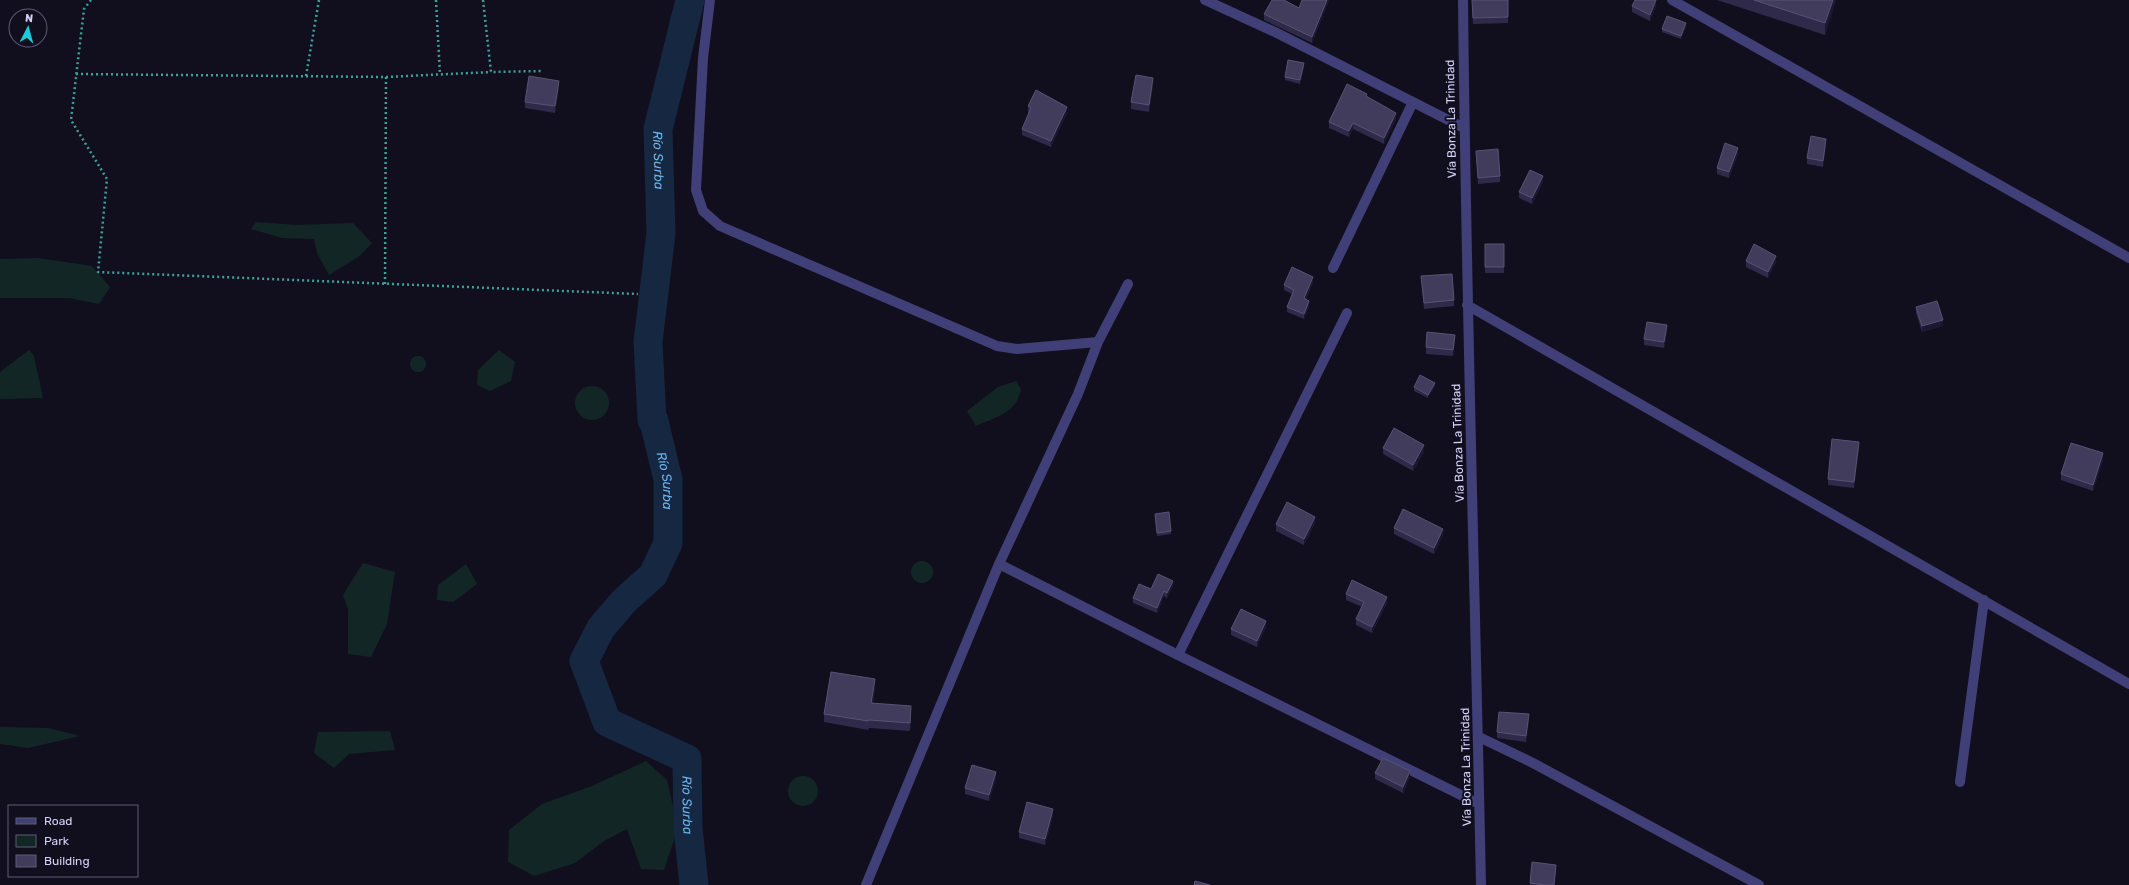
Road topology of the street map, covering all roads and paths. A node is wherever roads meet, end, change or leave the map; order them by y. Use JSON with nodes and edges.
{"nodes":[{"id":1,"x":91,"y":0,"type":"edge"},
{"id":2,"x":318,"y":0,"type":"edge"},
{"id":3,"x":436,"y":0,"type":"edge"},
{"id":4,"x":483,"y":0,"type":"edge"},
{"id":5,"x":710,"y":0,"type":"edge"},
{"id":6,"x":1205,"y":0,"type":"edge"},
{"id":7,"x":1463,"y":0,"type":"edge"},
{"id":8,"x":1672,"y":0,"type":"edge"},
{"id":9,"x":543,"y":71,"type":"dead end"},
{"id":10,"x":491,"y":72,"type":"junction"},
{"id":11,"x":76,"y":74,"type":"junction"},
{"id":12,"x":440,"y":75,"type":"junction"},
{"id":13,"x":306,"y":76,"type":"junction"},
{"id":14,"x":386,"y":77,"type":"junction"},
{"id":15,"x":1413,"y":102,"type":"junction"},
{"id":16,"x":1464,"y":128,"type":"junction"},
{"id":17,"x":2129,"y":258,"type":"edge"},
{"id":18,"x":1333,"y":268,"type":"dead end"},
{"id":19,"x":386,"y":284,"type":"junction"},
{"id":20,"x":1128,"y":284,"type":"dead end"},
{"id":21,"x":638,"y":294,"type":"dead end"},
{"id":22,"x":1467,"y":305,"type":"junction"},
{"id":23,"x":1347,"y":313,"type":"dead end"},
{"id":24,"x":1098,"y":342,"type":"junction"},
{"id":25,"x":999,"y":564,"type":"junction"},
{"id":26,"x":1984,"y":600,"type":"junction"},
{"id":27,"x":1178,"y":655,"type":"junction"},
{"id":28,"x":2129,"y":684,"type":"edge"},
{"id":29,"x":1479,"y":737,"type":"junction"},
{"id":30,"x":1960,"y":782,"type":"dead end"},
{"id":31,"x":1479,"y":804,"type":"junction"},
{"id":32,"x":866,"y":885,"type":"edge"},
{"id":33,"x":1481,"y":885,"type":"edge"},
{"id":34,"x":1759,"y":885,"type":"edge"}],
"edges":[{"from":1,"to":11,"type":"path"},
{"from":2,"to":13,"type":"path"},
{"from":3,"to":12,"type":"path"},
{"from":4,"to":10,"type":"path"},
{"from":5,"to":24,"type":"street"},
{"from":6,"to":15,"type":"street"},
{"from":7,"to":16,"type":"street","name":"Vía Bonza La Trinidad"},
{"from":8,"to":17,"type":"street"},
{"from":9,"to":10,"type":"path"},
{"from":10,"to":12,"type":"path"},
{"from":11,"to":13,"type":"path"},
{"from":11,"to":19,"type":"path"},
{"from":12,"to":14,"type":"path"},
{"from":13,"to":14,"type":"path"},
{"from":14,"to":19,"type":"path"},
{"from":15,"to":16,"type":"street"},
{"from":15,"to":18,"type":"street"},
{"from":16,"to":22,"type":"street","name":"Vía Bonza La Trinidad"},
{"from":19,"to":21,"type":"path"},
{"from":20,"to":24,"type":"street"},
{"from":22,"to":26,"type":"street"},
{"from":22,"to":29,"type":"street","name":"Vía Bonza La Trinidad"},
{"from":23,"to":27,"type":"street"},
{"from":24,"to":25,"type":"street"},
{"from":25,"to":27,"type":"street"},
{"from":25,"to":32,"type":"street"},
{"from":26,"to":28,"type":"street"},
{"from":26,"to":30,"type":"street"},
{"from":27,"to":31,"type":"street"},
{"from":29,"to":31,"type":"street","name":"Vía Bonza La Trinidad"},
{"from":29,"to":34,"type":"street"},
{"from":31,"to":33,"type":"street","name":"Vía Bonza La Trinidad"}]}
